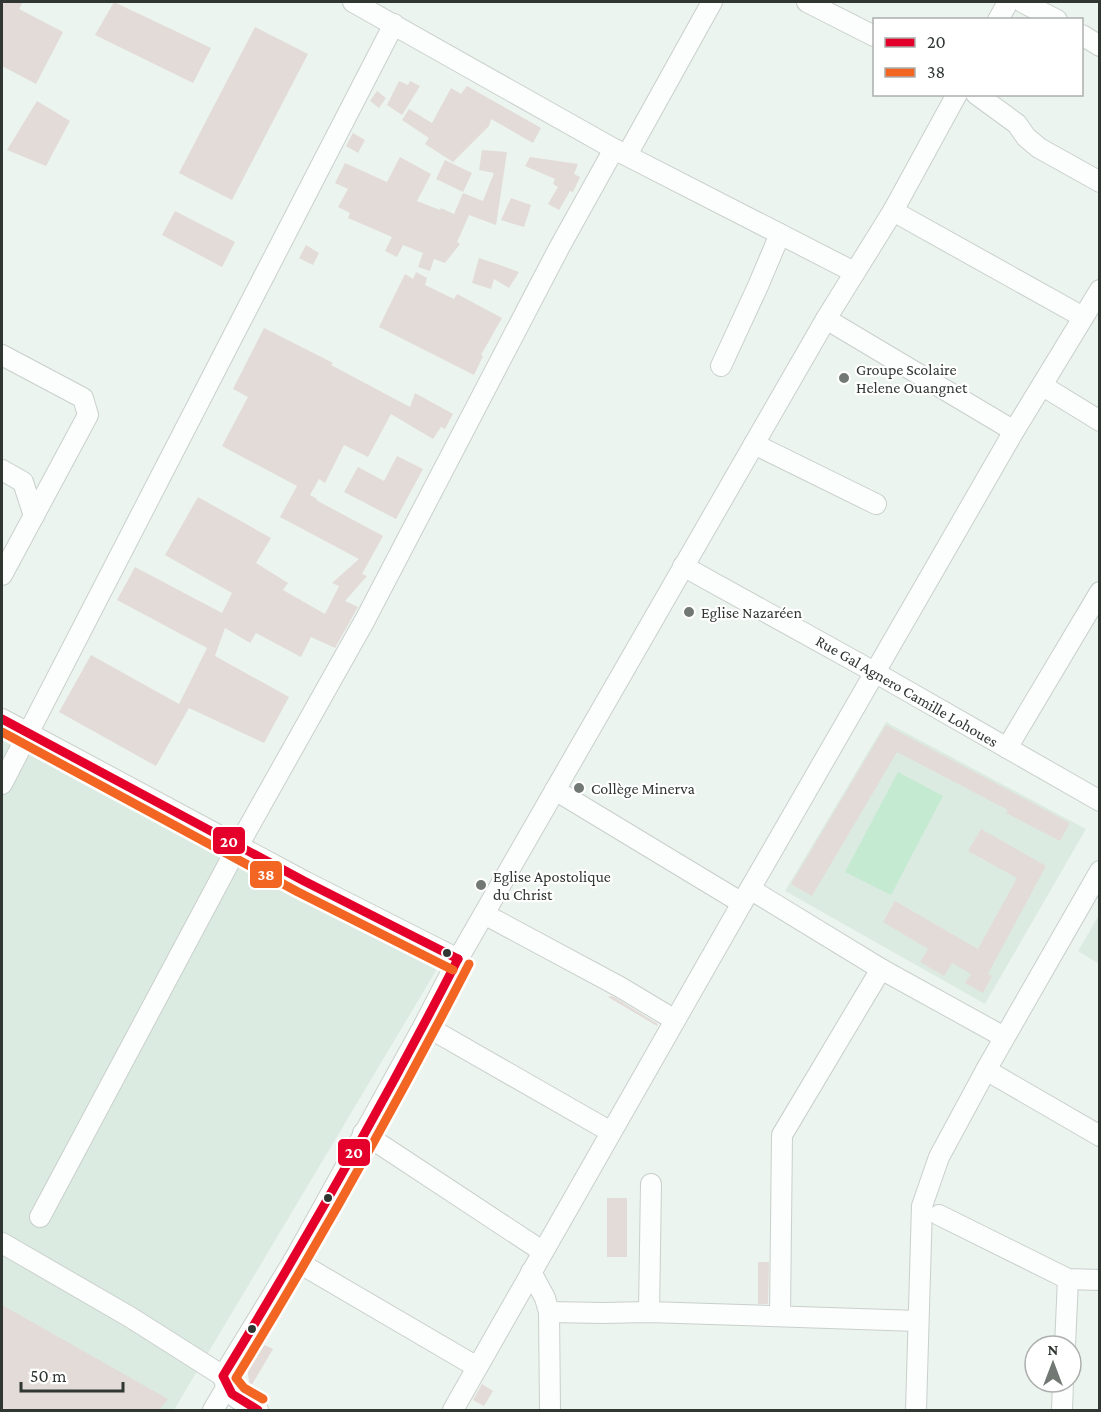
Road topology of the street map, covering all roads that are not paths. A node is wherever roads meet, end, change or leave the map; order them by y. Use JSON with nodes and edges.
{"nodes":[{"id":1,"x":353,"y":2,"type":"edge"},
{"id":2,"x":712,"y":2,"type":"edge"},
{"id":3,"x":807,"y":2,"type":"edge"},
{"id":4,"x":1008,"y":2,"type":"edge"},
{"id":5,"x":1022,"y":2,"type":"edge"},
{"id":6,"x":999,"y":18,"type":"edge"},
{"id":7,"x":1053,"y":18,"type":"edge"},
{"id":8,"x":394,"y":24,"type":"junction"},
{"id":9,"x":873,"y":35,"type":"edge"},
{"id":10,"x":1083,"y":36,"type":"edge"},
{"id":11,"x":1100,"y":46,"type":"edge"},
{"id":12,"x":956,"y":96,"type":"edge"},
{"id":13,"x":978,"y":96,"type":"edge"},
{"id":14,"x":621,"y":152,"type":"junction"},
{"id":15,"x":1100,"y":182,"type":"edge"},
{"id":16,"x":893,"y":211,"type":"junction"},
{"id":17,"x":780,"y":234,"type":"junction"},
{"id":18,"x":854,"y":272,"type":"junction"},
{"id":19,"x":1100,"y":290,"type":"edge"},
{"id":20,"x":1083,"y":317,"type":"junction"},
{"id":21,"x":826,"y":319,"type":"junction"},
{"id":22,"x":2,"y":355,"type":"edge"},
{"id":23,"x":721,"y":366,"type":"dead end"},
{"id":24,"x":1042,"y":386,"type":"junction"},
{"id":25,"x":1100,"y":421,"type":"edge"},
{"id":26,"x":1014,"y":431,"type":"junction"},
{"id":27,"x":754,"y":444,"type":"junction"},
{"id":28,"x":2,"y":471,"type":"edge"},
{"id":29,"x":876,"y":504,"type":"dead end"},
{"id":30,"x":34,"y":516,"type":"junction"},
{"id":31,"x":683,"y":566,"type":"junction"},
{"id":32,"x":2,"y":575,"type":"edge"},
{"id":33,"x":1100,"y":591,"type":"edge"},
{"id":34,"x":876,"y":673,"type":"junction"},
{"id":35,"x":2,"y":719,"type":"edge"},
{"id":36,"x":27,"y":734,"type":"junction"},
{"id":37,"x":1007,"y":748,"type":"junction"},
{"id":38,"x":2,"y":784,"type":"edge"},
{"id":39,"x":555,"y":790,"type":"junction"},
{"id":40,"x":1100,"y":801,"type":"edge"},
{"id":41,"x":238,"y":846,"type":"junction"},
{"id":42,"x":1100,"y":871,"type":"edge"},
{"id":43,"x":746,"y":896,"type":"junction"},
{"id":44,"x":484,"y":914,"type":"junction"},
{"id":45,"x":458,"y":959,"type":"junction"},
{"id":46,"x":881,"y":969,"type":"junction"},
{"id":47,"x":675,"y":1020,"type":"junction"},
{"id":48,"x":424,"y":1025,"type":"junction"},
{"id":49,"x":1004,"y":1037,"type":"junction"},
{"id":50,"x":986,"y":1070,"type":"junction"},
{"id":51,"x":363,"y":1132,"type":"junction"},
{"id":52,"x":611,"y":1132,"type":"junction"},
{"id":53,"x":1100,"y":1136,"type":"edge"},
{"id":54,"x":651,"y":1184,"type":"dead end"},
{"id":55,"x":939,"y":1215,"type":"dead end"},
{"id":56,"x":40,"y":1217,"type":"dead end"},
{"id":57,"x":2,"y":1243,"type":"edge"},
{"id":58,"x":542,"y":1251,"type":"junction"},
{"id":59,"x":294,"y":1260,"type":"junction"},
{"id":60,"x":531,"y":1272,"type":"junction"},
{"id":61,"x":1068,"y":1279,"type":"junction"},
{"id":62,"x":1100,"y":1280,"type":"edge"},
{"id":63,"x":549,"y":1312,"type":"junction"},
{"id":64,"x":649,"y":1312,"type":"junction"},
{"id":65,"x":780,"y":1316,"type":"junction"},
{"id":66,"x":918,"y":1321,"type":"junction"},
{"id":67,"x":1066,"y":1334,"type":"edge"},
{"id":68,"x":477,"y":1367,"type":"junction"},
{"id":69,"x":225,"y":1382,"type":"junction"},
{"id":70,"x":1063,"y":1394,"type":"edge"},
{"id":71,"x":213,"y":1410,"type":"edge"},
{"id":72,"x":258,"y":1410,"type":"edge"},
{"id":73,"x":453,"y":1410,"type":"edge"},
{"id":74,"x":550,"y":1410,"type":"edge"},
{"id":75,"x":916,"y":1410,"type":"edge"},
{"id":76,"x":1062,"y":1410,"type":"edge"}],
"edges":[{"from":1,"to":8,"type":"street"},
{"from":2,"to":14,"type":"street"},
{"from":3,"to":9,"type":"street"},
{"from":4,"to":6,"type":"street"},
{"from":5,"to":7,"type":"street"},
{"from":8,"to":14,"type":"street"},
{"from":8,"to":36,"type":"street"},
{"from":10,"to":11,"type":"street"},
{"from":12,"to":16,"type":"street"},
{"from":13,"to":15,"type":"street"},
{"from":14,"to":17,"type":"street"},
{"from":14,"to":41,"type":"street"},
{"from":16,"to":18,"type":"street"},
{"from":16,"to":20,"type":"street"},
{"from":17,"to":18,"type":"street"},
{"from":17,"to":23,"type":"street"},
{"from":18,"to":21,"type":"street"},
{"from":19,"to":20,"type":"street"},
{"from":20,"to":24,"type":"street"},
{"from":21,"to":26,"type":"street"},
{"from":21,"to":27,"type":"street"},
{"from":22,"to":30,"type":"street"},
{"from":24,"to":25,"type":"street"},
{"from":24,"to":26,"type":"street"},
{"from":26,"to":34,"type":"street"},
{"from":27,"to":29,"type":"street"},
{"from":27,"to":31,"type":"street"},
{"from":28,"to":30,"type":"street"},
{"from":30,"to":32,"type":"street"},
{"from":31,"to":34,"type":"street","name":"Rue Gal Agnero Camille Lohoues"},
{"from":31,"to":39,"type":"street"},
{"from":33,"to":37,"type":"street"},
{"from":34,"to":37,"type":"street","name":"Rue Gal Agnero Camille Lohoues"},
{"from":34,"to":43,"type":"street"},
{"from":35,"to":36,"type":"street"},
{"from":36,"to":38,"type":"street"},
{"from":36,"to":41,"type":"street"},
{"from":37,"to":40,"type":"street","name":"Rue Gal Agnero Camille Lohoues"},
{"from":39,"to":43,"type":"street"},
{"from":39,"to":44,"type":"street"},
{"from":41,"to":45,"type":"street"},
{"from":41,"to":56,"type":"street"},
{"from":42,"to":49,"type":"street"},
{"from":43,"to":46,"type":"street"},
{"from":43,"to":47,"type":"street"},
{"from":44,"to":45,"type":"street"},
{"from":44,"to":47,"type":"street"},
{"from":45,"to":48,"type":"street"},
{"from":46,"to":49,"type":"street"},
{"from":46,"to":65,"type":"street"},
{"from":47,"to":52,"type":"street"},
{"from":48,"to":51,"type":"street"},
{"from":48,"to":52,"type":"street"},
{"from":49,"to":50,"type":"street"},
{"from":50,"to":53,"type":"street"},
{"from":50,"to":66,"type":"street"},
{"from":51,"to":58,"type":"street"},
{"from":51,"to":59,"type":"street"},
{"from":52,"to":58,"type":"street"},
{"from":54,"to":64,"type":"street"},
{"from":55,"to":61,"type":"street"},
{"from":57,"to":69,"type":"street"},
{"from":58,"to":60,"type":"street"},
{"from":59,"to":68,"type":"street"},
{"from":59,"to":69,"type":"street"},
{"from":60,"to":63,"type":"street"},
{"from":60,"to":68,"type":"street"},
{"from":61,"to":62,"type":"street"},
{"from":61,"to":67,"type":"street"},
{"from":63,"to":64,"type":"street"},
{"from":63,"to":74,"type":"street"},
{"from":64,"to":65,"type":"street"},
{"from":65,"to":66,"type":"street"},
{"from":66,"to":75,"type":"street"},
{"from":68,"to":73,"type":"street"},
{"from":69,"to":71,"type":"street"},
{"from":69,"to":72,"type":"street"},
{"from":70,"to":76,"type":"street"}]}
